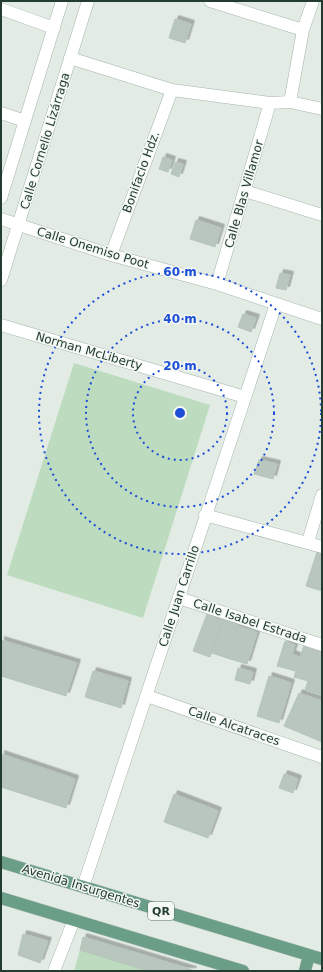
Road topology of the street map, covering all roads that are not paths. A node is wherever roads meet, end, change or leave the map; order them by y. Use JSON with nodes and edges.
{"nodes":[{"id":1,"x":62,"y":1,"type":"edge"},
{"id":2,"x":88,"y":1,"type":"edge"},
{"id":3,"x":210,"y":1,"type":"edge"},
{"id":4,"x":313,"y":1,"type":"edge"},
{"id":5,"x":1,"y":9,"type":"edge"},
{"id":6,"x":54,"y":28,"type":"junction"},
{"id":7,"x":303,"y":30,"type":"junction"},
{"id":8,"x":70,"y":58,"type":"junction"},
{"id":9,"x":172,"y":90,"type":"junction"},
{"id":10,"x":290,"y":102,"type":"junction"},
{"id":11,"x":270,"y":103,"type":"junction"},
{"id":12,"x":322,"y":109,"type":"edge"},
{"id":13,"x":1,"y":113,"type":"edge"},
{"id":14,"x":25,"y":121,"type":"junction"},
{"id":15,"x":246,"y":191,"type":"junction"},
{"id":16,"x":1,"y":198,"type":"edge"},
{"id":17,"x":322,"y":215,"type":"edge"},
{"id":18,"x":1,"y":219,"type":"edge"},
{"id":19,"x":18,"y":224,"type":"junction"},
{"id":20,"x":111,"y":255,"type":"junction"},
{"id":21,"x":1,"y":280,"type":"edge"},
{"id":22,"x":217,"y":284,"type":"junction"},
{"id":23,"x":276,"y":304,"type":"junction"},
{"id":24,"x":322,"y":319,"type":"edge"},
{"id":25,"x":1,"y":325,"type":"edge"},
{"id":26,"x":245,"y":397,"type":"junction"},
{"id":27,"x":322,"y":495,"type":"edge"},
{"id":28,"x":205,"y":515,"type":"junction"},
{"id":29,"x":308,"y":542,"type":"junction"},
{"id":30,"x":322,"y":547,"type":"edge"},
{"id":31,"x":179,"y":598,"type":"junction"},
{"id":32,"x":322,"y":645,"type":"edge"},
{"id":33,"x":147,"y":696,"type":"junction"},
{"id":34,"x":322,"y":757,"type":"edge"},
{"id":35,"x":1,"y":862,"type":"edge"},
{"id":36,"x":83,"y":887,"type":"junction"},
{"id":37,"x":1,"y":898,"type":"edge"},
{"id":38,"x":74,"y":920,"type":"junction"},
{"id":39,"x":309,"y":955,"type":"junction"},
{"id":40,"x":322,"y":959,"type":"edge"},
{"id":41,"x":54,"y":971,"type":"edge"},
{"id":42,"x":242,"y":971,"type":"edge"},
{"id":43,"x":305,"y":971,"type":"edge"}],
"edges":[{"from":1,"to":6,"type":"street","name":"Calle Cornelio Lizárraga"},
{"from":2,"to":8,"type":"street","name":"Calle Cornelio Lizárraga"},
{"from":3,"to":7,"type":"street"},
{"from":4,"to":7,"type":"street"},
{"from":5,"to":6,"type":"street"},
{"from":6,"to":14,"type":"street","name":"Calle Cornelio Lizárraga"},
{"from":7,"to":10,"type":"street"},
{"from":8,"to":9,"type":"street"},
{"from":8,"to":19,"type":"street","name":"Calle Cornelio Lizárraga"},
{"from":9,"to":11,"type":"street"},
{"from":9,"to":20,"type":"street","name":"Bonifacio Hdz."},
{"from":10,"to":11,"type":"street"},
{"from":10,"to":12,"type":"street"},
{"from":11,"to":15,"type":"street","name":"Calle Blas Villamor"},
{"from":13,"to":14,"type":"street"},
{"from":14,"to":16,"type":"street","name":"Calle Cornelio Lizárraga"},
{"from":15,"to":17,"type":"street"},
{"from":15,"to":22,"type":"street","name":"Calle Blas Villamor"},
{"from":18,"to":19,"type":"street","name":"Calle Onemiso Poot"},
{"from":19,"to":20,"type":"street","name":"Calle Onemiso Poot"},
{"from":19,"to":21,"type":"street","name":"Calle Cornelio Lizárraga"},
{"from":20,"to":22,"type":"street","name":"Calle Onemiso Poot"},
{"from":22,"to":23,"type":"street","name":"Calle Onemiso Poot"},
{"from":23,"to":24,"type":"street","name":"Calle Onemiso Poot"},
{"from":23,"to":26,"type":"street","name":"Calle Juan Carrillo"},
{"from":25,"to":26,"type":"street","name":"Norman McLiberty"},
{"from":26,"to":28,"type":"street","name":"Calle Juan Carrillo"},
{"from":27,"to":29,"type":"street"},
{"from":28,"to":29,"type":"street"},
{"from":28,"to":31,"type":"street","name":"Calle Juan Carrillo"},
{"from":29,"to":30,"type":"street"},
{"from":31,"to":32,"type":"street","name":"Calle Isabel Estrada"},
{"from":31,"to":33,"type":"street","name":"Calle Juan Carrillo"},
{"from":33,"to":34,"type":"street","name":"Calle Alcatraces"},
{"from":33,"to":36,"type":"street","name":"Calle Juan Carrillo"},
{"from":35,"to":36,"type":"main road","name":"Avenida Insurgentes","number":"QR"},
{"from":36,"to":39,"type":"main road","name":"Avenida Insurgentes","number":"QR"},
{"from":37,"to":38,"type":"main road"},
{"from":38,"to":41,"type":"street"},
{"from":38,"to":42,"type":"main road"},
{"from":39,"to":40,"type":"main road","name":"Avenida Insurgentes","number":"QR"},
{"from":39,"to":43,"type":"main road"}]}
